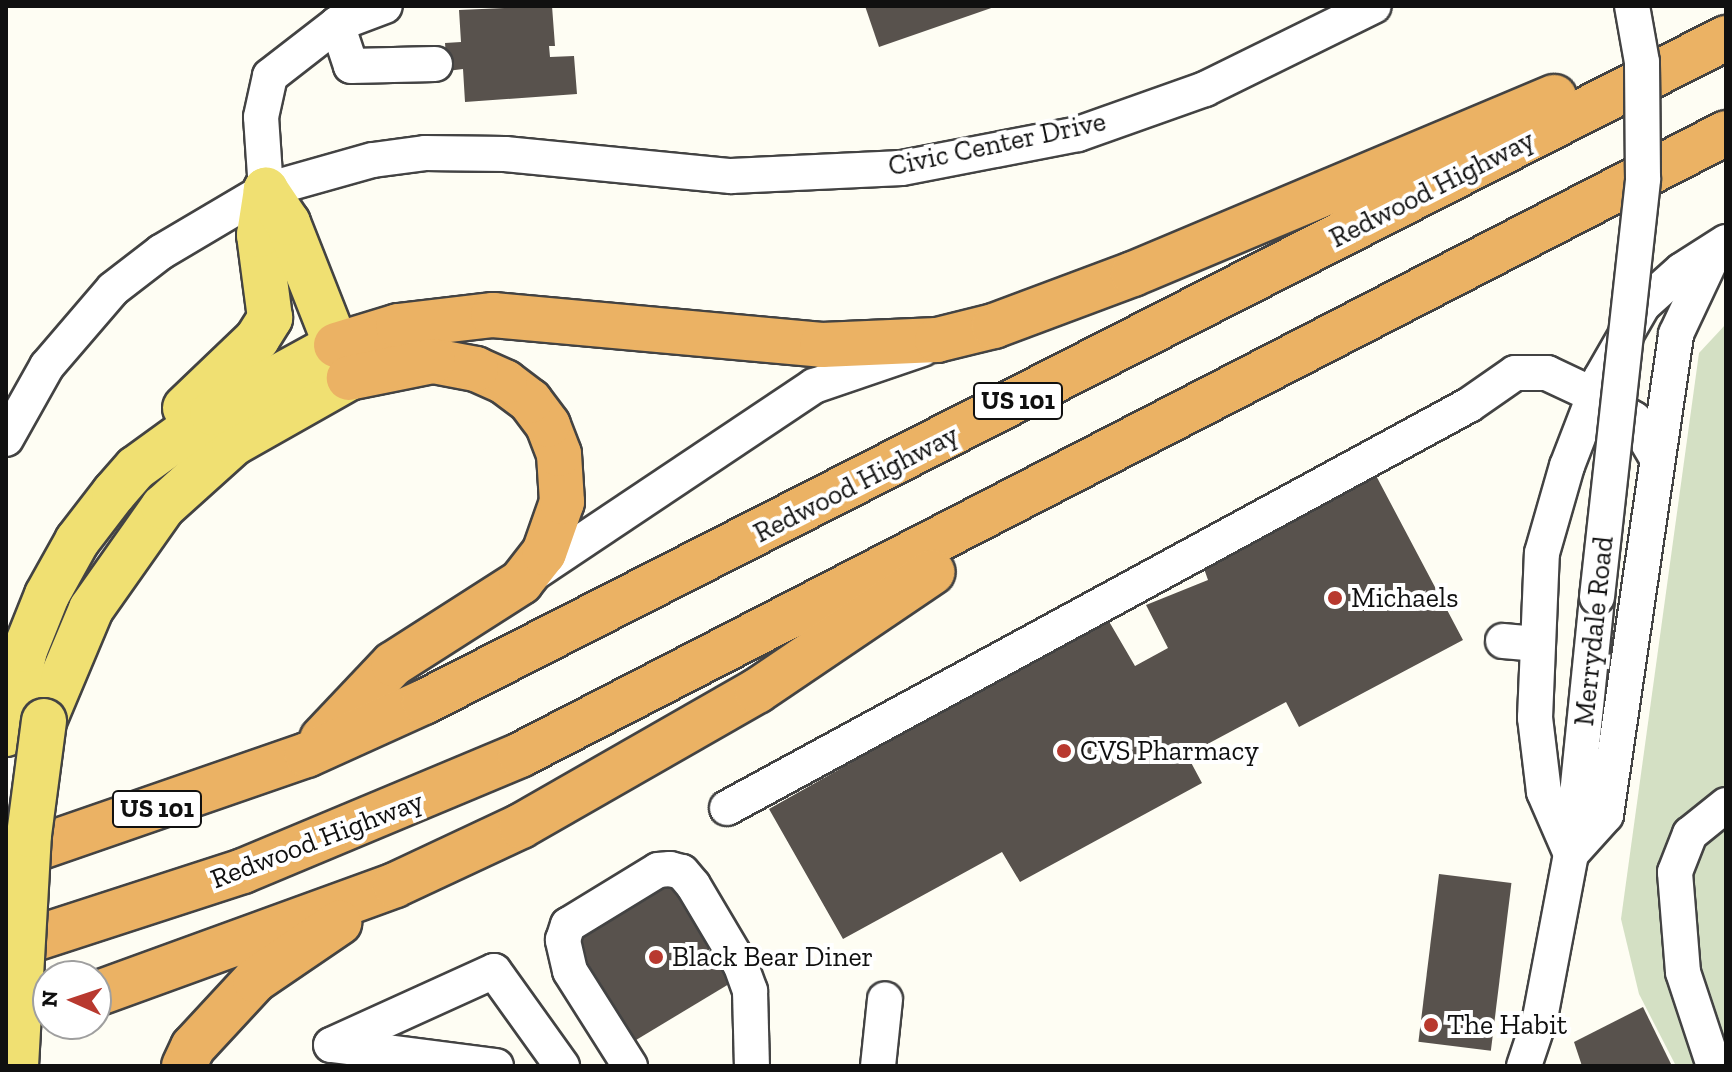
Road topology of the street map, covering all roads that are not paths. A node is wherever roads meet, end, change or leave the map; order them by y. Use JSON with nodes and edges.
{"nodes":[{"id":1,"x":385,"y":6,"type":"edge"},
{"id":2,"x":1374,"y":6,"type":"edge"},
{"id":3,"x":1632,"y":6,"type":"edge"},
{"id":4,"x":337,"y":24,"type":"junction"},
{"id":5,"x":1726,"y":24,"type":"edge"},
{"id":6,"x":1726,"y":38,"type":"edge"},
{"id":7,"x":435,"y":64,"type":"dead end"},
{"id":8,"x":1726,"y":133,"type":"edge"},
{"id":9,"x":266,"y":190,"type":"junction"},
{"id":10,"x":1721,"y":247,"type":"edge"},
{"id":11,"x":967,"y":334,"type":"junction"},
{"id":12,"x":342,"y":362,"type":"junction"},
{"id":13,"x":1594,"y":395,"type":"junction"},
{"id":14,"x":6,"y":439,"type":"edge"},
{"id":15,"x":1100,"y":458,"type":"junction"},
{"id":16,"x":1657,"y":458,"type":"junction"},
{"id":17,"x":136,"y":468,"type":"junction"},
{"id":18,"x":521,"y":582,"type":"junction"},
{"id":19,"x":19,"y":729,"type":"edge"},
{"id":20,"x":307,"y":755,"type":"junction"},
{"id":21,"x":1726,"y":805,"type":"edge"},
{"id":22,"x":727,"y":808,"type":"dead end"},
{"id":23,"x":1571,"y":854,"type":"junction"},
{"id":24,"x":6,"y":859,"type":"edge"},
{"id":25,"x":395,"y":885,"type":"junction"},
{"id":26,"x":6,"y":948,"type":"edge"},
{"id":27,"x":112,"y":988,"type":"edge"},
{"id":28,"x":885,"y":999,"type":"dead end"},
{"id":29,"x":32,"y":1015,"type":"edge"},
{"id":30,"x":6,"y":1022,"type":"edge"},
{"id":31,"x":16,"y":1066,"type":"edge"},
{"id":32,"x":184,"y":1066,"type":"edge"},
{"id":33,"x":496,"y":1066,"type":"edge"},
{"id":34,"x":562,"y":1066,"type":"edge"},
{"id":35,"x":630,"y":1066,"type":"edge"},
{"id":36,"x":752,"y":1066,"type":"edge"},
{"id":37,"x":878,"y":1066,"type":"edge"},
{"id":38,"x":1524,"y":1066,"type":"edge"},
{"id":39,"x":1714,"y":1066,"type":"edge"}],
"edges":[{"from":1,"to":4,"type":"street"},
{"from":2,"to":9,"type":"street","name":"Civic Center Drive"},
{"from":3,"to":23,"type":"street","name":"Merrydale Road","bridge":true},
{"from":4,"to":7,"type":"street"},
{"from":4,"to":9,"type":"street"},
{"from":5,"to":11,"type":"highway"},
{"from":6,"to":20,"type":"highway","name":"Redwood Highway","number":"US 101"},
{"from":8,"to":15,"type":"highway","name":"Redwood Highway"},
{"from":9,"to":12,"type":"main road"},
{"from":9,"to":14,"type":"street"},
{"from":9,"to":17,"type":"main road"},
{"from":10,"to":13,"type":"street","name":"Merrydale Road"},
{"from":10,"to":16,"type":"street","name":"Merrydale Road"},
{"from":11,"to":12,"type":"highway"},
{"from":11,"to":18,"type":"street"},
{"from":12,"to":17,"type":"main road"},
{"from":12,"to":18,"type":"highway"},
{"from":12,"to":19,"type":"main road"},
{"from":13,"to":16,"type":"street"},
{"from":13,"to":22,"type":"street"},
{"from":13,"to":23,"type":"street","name":"Merrydale Road"},
{"from":15,"to":25,"type":"highway"},
{"from":15,"to":26,"type":"highway","name":"Redwood Highway"},
{"from":16,"to":23,"type":"street","name":"Merrydale Road"},
{"from":17,"to":19,"type":"main road"},
{"from":18,"to":20,"type":"highway"},
{"from":19,"to":31,"type":"main road","bridge":true},
{"from":20,"to":24,"type":"highway","name":"Redwood Highway","number":"US 101"},
{"from":21,"to":39,"type":"street"},
{"from":23,"to":38,"type":"street","name":"Merrydale Road"},
{"from":25,"to":27,"type":"highway"},
{"from":25,"to":32,"type":"highway"},
{"from":28,"to":37,"type":"street"},
{"from":29,"to":30,"type":"highway"},
{"from":33,"to":34,"type":"street"},
{"from":35,"to":36,"type":"street"}]}
